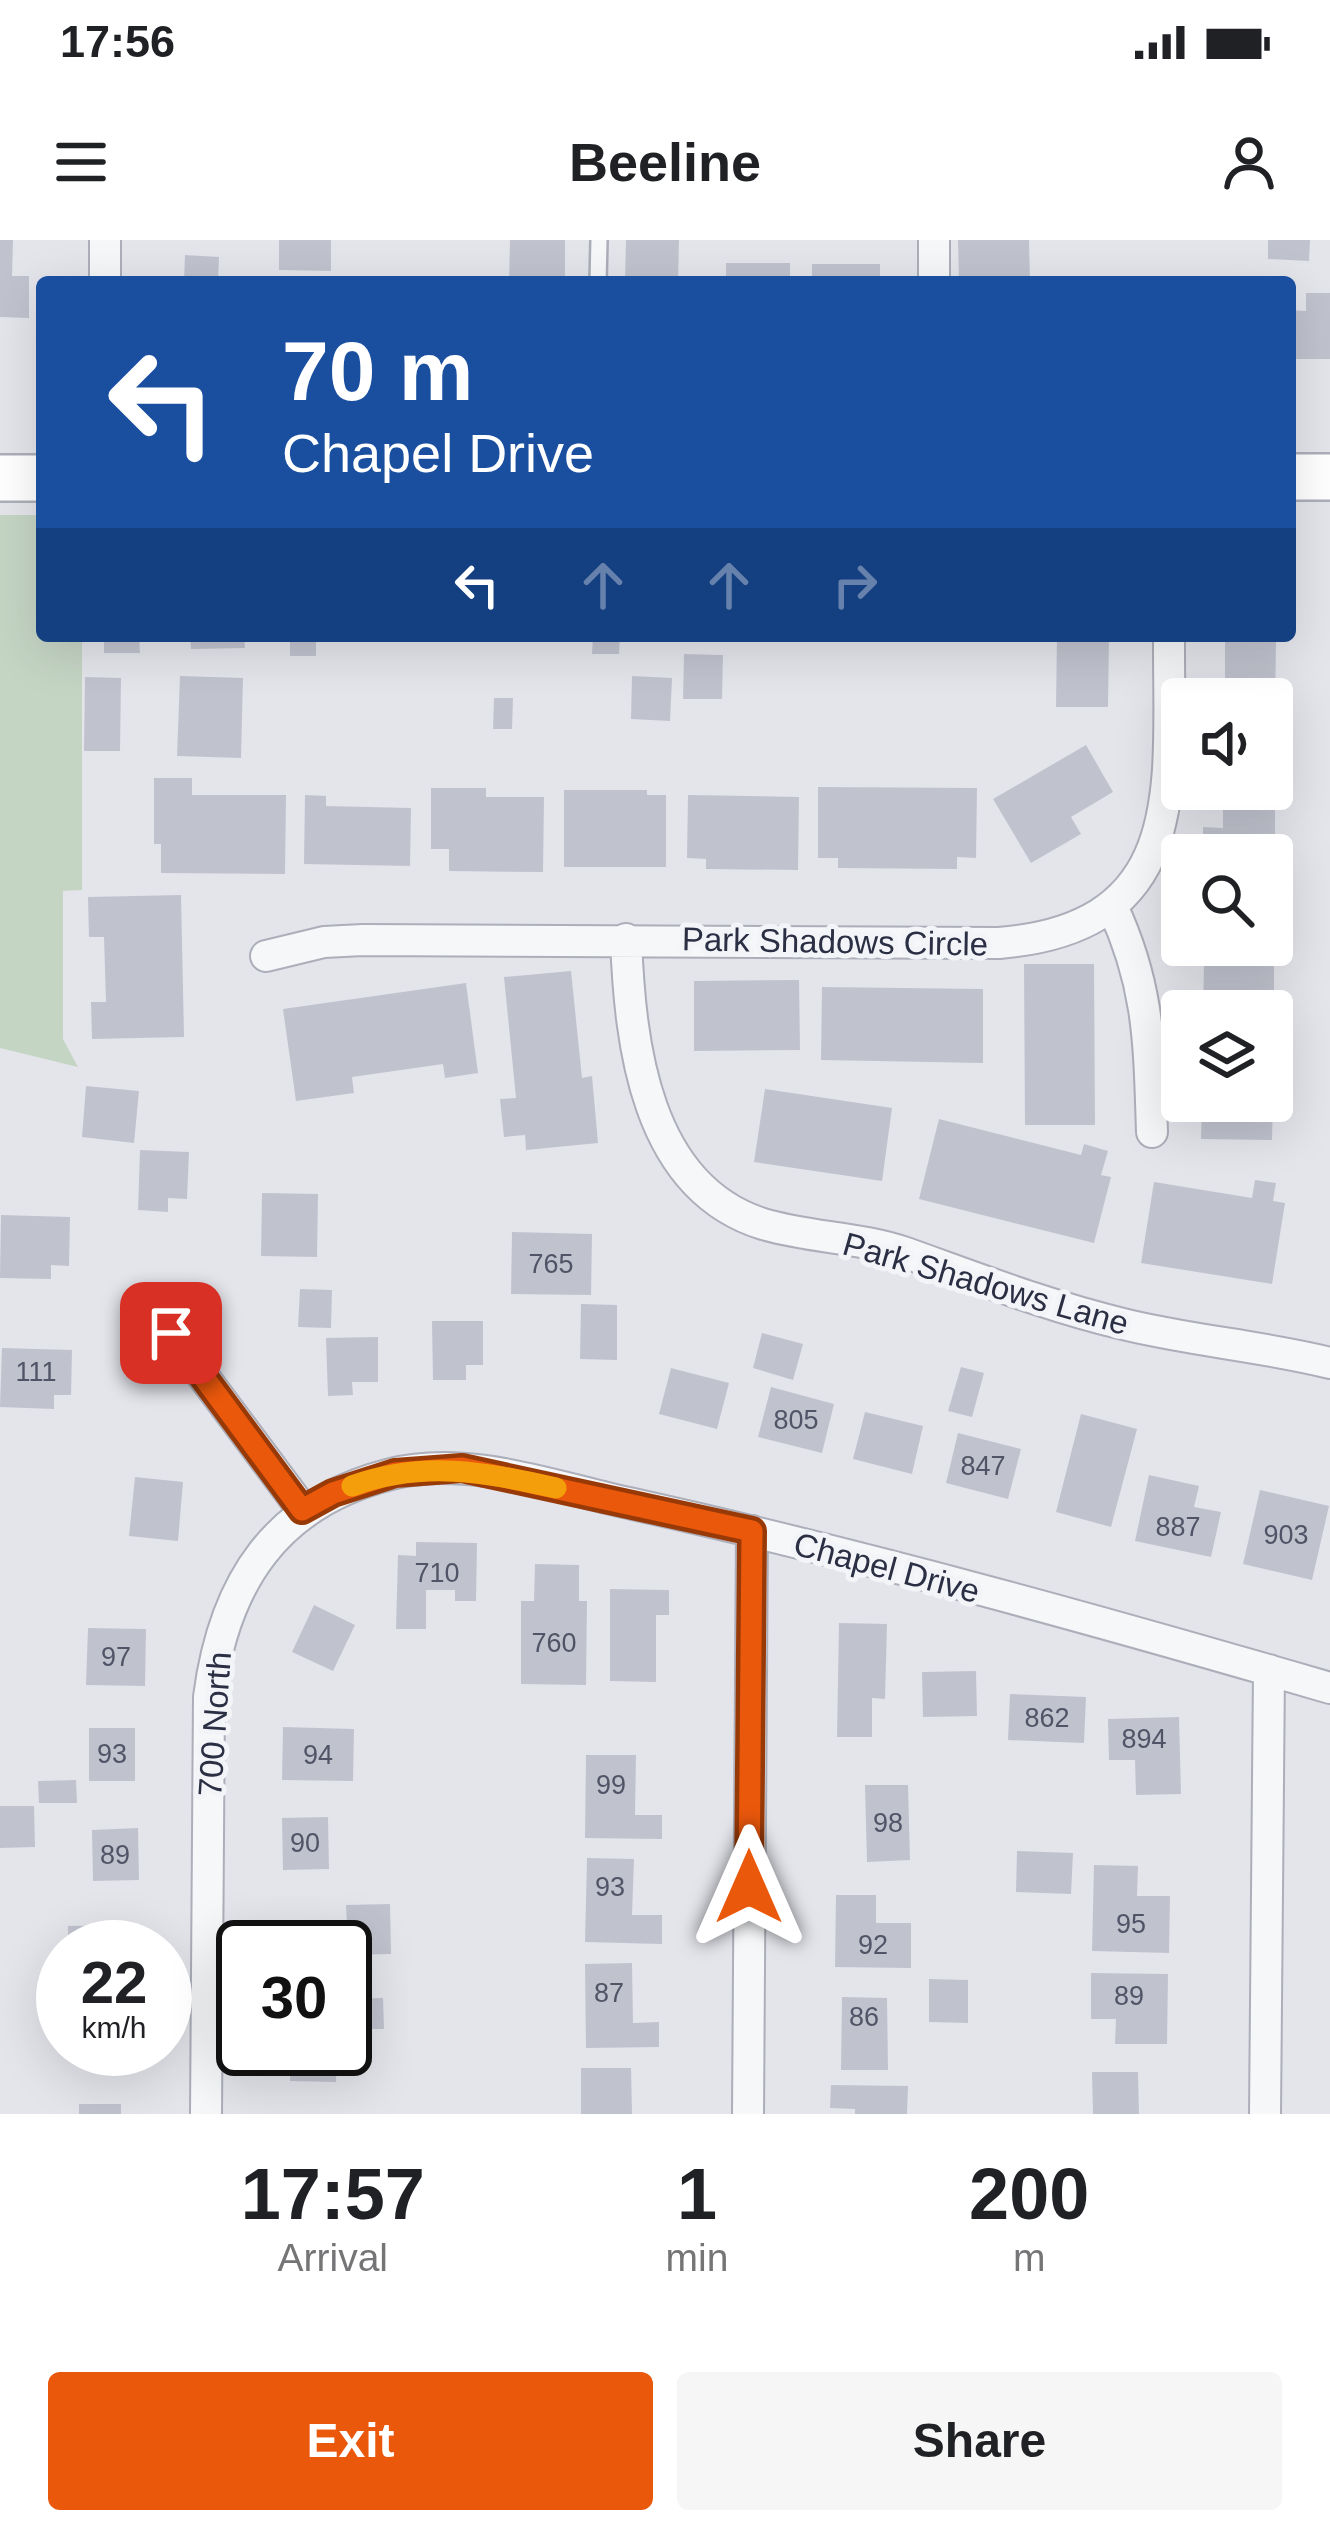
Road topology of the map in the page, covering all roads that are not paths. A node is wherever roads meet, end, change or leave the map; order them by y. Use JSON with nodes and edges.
{"nodes":[{"id":1,"x":105,"y":240,"type":"edge"},
{"id":2,"x":599,"y":240,"type":"edge"},
{"id":3,"x":934,"y":240,"type":"edge"},
{"id":4,"x":105,"y":276,"type":"edge"},
{"id":5,"x":598,"y":276,"type":"edge"},
{"id":6,"x":934,"y":276,"type":"edge"},
{"id":7,"x":1296,"y":477,"type":"edge"},
{"id":8,"x":1330,"y":477,"type":"edge"},
{"id":9,"x":0,"y":478,"type":"edge"},
{"id":10,"x":36,"y":478,"type":"edge"},
{"id":11,"x":1169,"y":642,"type":"edge"},
{"id":12,"x":1112,"y":907,"type":"junction"},
{"id":13,"x":626,"y":939,"type":"junction"},
{"id":14,"x":266,"y":956,"type":"dead end"},
{"id":15,"x":1152,"y":1132,"type":"dead end"},
{"id":16,"x":171,"y":1333,"type":"dead end"},
{"id":17,"x":1330,"y":1364,"type":"edge"},
{"id":18,"x":302,"y":1510,"type":"junction"},
{"id":19,"x":752,"y":1531,"type":"junction"},
{"id":20,"x":1269,"y":1670,"type":"junction"},
{"id":21,"x":1330,"y":1688,"type":"edge"},
{"id":22,"x":206,"y":2114,"type":"edge"},
{"id":23,"x":748,"y":2114,"type":"edge"},
{"id":24,"x":1265,"y":2114,"type":"edge"}],
"edges":[{"from":1,"to":4,"type":"street"},
{"from":2,"to":5,"type":"lane"},
{"from":3,"to":6,"type":"street"},
{"from":7,"to":8,"type":"main road"},
{"from":9,"to":10,"type":"main road"},
{"from":11,"to":12,"type":"street","name":"Park Shadows Circle"},
{"from":12,"to":13,"type":"street","name":"Park Shadows Circle"},
{"from":12,"to":15,"type":"street"},
{"from":13,"to":14,"type":"street","name":"Park Shadows Circle"},
{"from":13,"to":17,"type":"street","name":"Park Shadows Lane"},
{"from":16,"to":18,"type":"street"},
{"from":18,"to":19,"type":"street","name":"Chapel Drive"},
{"from":18,"to":22,"type":"street","name":"700 North"},
{"from":19,"to":20,"type":"street","name":"Chapel Drive"},
{"from":19,"to":23,"type":"street"},
{"from":20,"to":21,"type":"street","name":"Chapel Drive"},
{"from":20,"to":24,"type":"street"}]}
